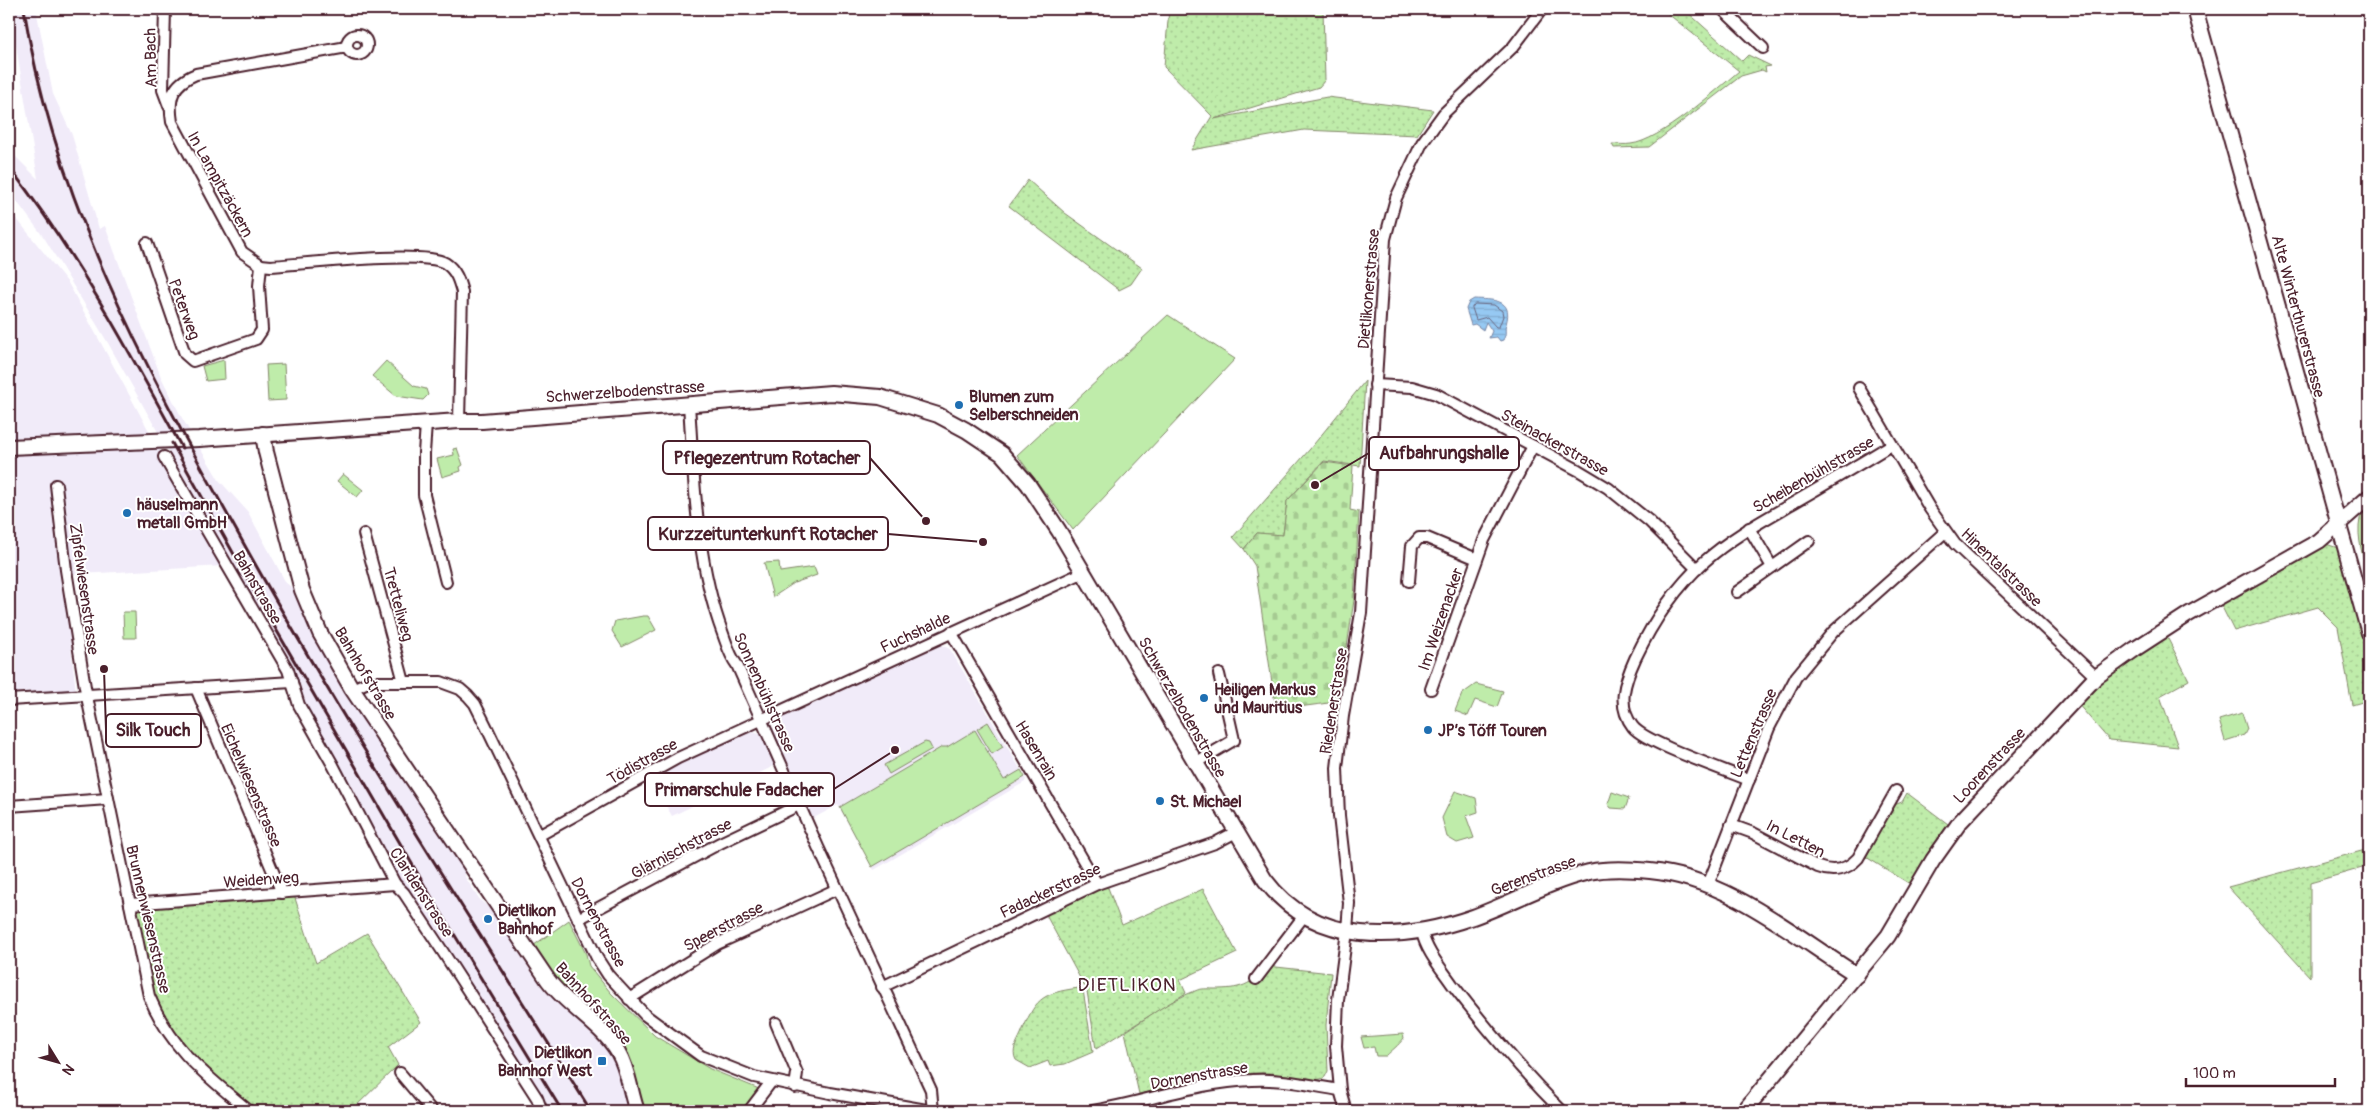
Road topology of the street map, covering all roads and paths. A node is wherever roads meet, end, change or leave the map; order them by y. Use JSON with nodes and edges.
{"nodes":[{"id":1,"x":165,"y":9,"type":"edge"},
{"id":2,"x":1542,"y":9,"type":"edge"},
{"id":3,"x":1722,"y":9,"type":"edge"},
{"id":4,"x":2195,"y":9,"type":"edge"},
{"id":5,"x":347,"y":47,"type":"junction"},
{"id":6,"x":1763,"y":48,"type":"dead end"},
{"id":7,"x":169,"y":106,"type":"junction"},
{"id":8,"x":147,"y":243,"type":"dead end"},
{"id":9,"x":261,"y":265,"type":"junction"},
{"id":10,"x":1375,"y":385,"type":"junction"},
{"id":11,"x":1859,"y":388,"type":"dead end"},
{"id":12,"x":690,"y":404,"type":"junction"},
{"id":13,"x":459,"y":420,"type":"junction"},
{"id":14,"x":426,"y":424,"type":"junction"},
{"id":15,"x":263,"y":434,"type":"junction"},
{"id":16,"x":1891,"y":445,"type":"junction"},
{"id":17,"x":1533,"y":446,"type":"junction"},
{"id":18,"x":9,"y":447,"type":"edge"},
{"id":19,"x":164,"y":457,"type":"dead end"},
{"id":20,"x":56,"y":485,"type":"dead end"},
{"id":21,"x":2369,"y":496,"type":"edge"},
{"id":22,"x":2338,"y":525,"type":"junction"},
{"id":23,"x":1750,"y":528,"type":"junction"},
{"id":24,"x":1945,"y":532,"type":"junction"},
{"id":25,"x":364,"y":534,"type":"dead end"},
{"id":26,"x":1809,"y":542,"type":"dead end"},
{"id":27,"x":1477,"y":559,"type":"junction"},
{"id":28,"x":1772,"y":567,"type":"junction"},
{"id":29,"x":1697,"y":569,"type":"junction"},
{"id":30,"x":1082,"y":573,"type":"junction"},
{"id":31,"x":1409,"y":581,"type":"dead end"},
{"id":32,"x":446,"y":582,"type":"dead end"},
{"id":33,"x":1737,"y":592,"type":"dead end"},
{"id":34,"x":951,"y":632,"type":"junction"},
{"id":35,"x":2369,"y":633,"type":"edge"},
{"id":36,"x":1219,"y":674,"type":"dead end"},
{"id":37,"x":2096,"y":677,"type":"junction"},
{"id":38,"x":292,"y":682,"type":"junction"},
{"id":39,"x":404,"y":682,"type":"junction"},
{"id":40,"x":196,"y":688,"type":"junction"},
{"id":41,"x":352,"y":689,"type":"junction"},
{"id":42,"x":1431,"y":689,"type":"dead end"},
{"id":43,"x":88,"y":696,"type":"junction"},
{"id":44,"x":9,"y":700,"type":"edge"},
{"id":45,"x":761,"y":720,"type":"junction"},
{"id":46,"x":1195,"y":763,"type":"junction"},
{"id":47,"x":1749,"y":780,"type":"junction"},
{"id":48,"x":1896,"y":791,"type":"dead end"},
{"id":49,"x":108,"y":799,"type":"junction"},
{"id":50,"x":799,"y":805,"type":"junction"},
{"id":51,"x":9,"y":806,"type":"edge"},
{"id":52,"x":1731,"y":825,"type":"junction"},
{"id":53,"x":1236,"y":832,"type":"junction"},
{"id":54,"x":540,"y":835,"type":"junction"},
{"id":55,"x":396,"y":884,"type":"junction"},
{"id":56,"x":1097,"y":884,"type":"junction"},
{"id":57,"x":1708,"y":885,"type":"junction"},
{"id":58,"x":837,"y":889,"type":"junction"},
{"id":59,"x":282,"y":893,"type":"junction"},
{"id":60,"x":130,"y":904,"type":"junction"},
{"id":61,"x":1303,"y":916,"type":"junction"},
{"id":62,"x":578,"y":919,"type":"junction"},
{"id":63,"x":1347,"y":931,"type":"junction"},
{"id":64,"x":1422,"y":932,"type":"junction"},
{"id":65,"x":1857,"y":976,"type":"junction"},
{"id":66,"x":1256,"y":979,"type":"dead end"},
{"id":67,"x":882,"y":987,"type":"junction"},
{"id":68,"x":629,"y":999,"type":"junction"},
{"id":69,"x":776,"y":1023,"type":"dead end"},
{"id":70,"x":400,"y":1073,"type":"dead end"},
{"id":71,"x":771,"y":1082,"type":"junction"},
{"id":72,"x":795,"y":1087,"type":"junction"},
{"id":73,"x":1340,"y":1090,"type":"junction"},
{"id":74,"x":249,"y":1111,"type":"edge"},
{"id":75,"x":432,"y":1111,"type":"edge"},
{"id":76,"x":539,"y":1111,"type":"edge"},
{"id":77,"x":637,"y":1111,"type":"edge"},
{"id":78,"x":749,"y":1111,"type":"edge"},
{"id":79,"x":933,"y":1111,"type":"edge"},
{"id":80,"x":1094,"y":1111,"type":"edge"},
{"id":81,"x":1346,"y":1111,"type":"edge"},
{"id":82,"x":1562,"y":1111,"type":"edge"},
{"id":83,"x":1744,"y":1111,"type":"edge"}],
"edges":[{"from":1,"to":7,"type":"street","name":"Am Bach"},
{"from":2,"to":10,"type":"street","name":"Dietlikonerstrasse"},
{"from":3,"to":6,"type":"street"},
{"from":4,"to":22,"type":"street","name":"Alte Winterthurerstrasse"},
{"from":5,"to":5,"type":"street"},
{"from":5,"to":7,"type":"street"},
{"from":7,"to":9,"type":"street","name":"In Lampitzäckern"},
{"from":8,"to":9,"type":"street","name":"Peterweg"},
{"from":9,"to":13,"type":"street"},
{"from":10,"to":17,"type":"street","name":"Steinackerstrasse"},
{"from":10,"to":63,"type":"street","name":"Riedenerstrasse"},
{"from":11,"to":16,"type":"street","name":"Hinentalstrasse"},
{"from":12,"to":13,"type":"street","name":"Schwerzelbodenstrasse"},
{"from":12,"to":30,"type":"street","name":"Schwerzelbodenstrasse"},
{"from":12,"to":45,"type":"street","name":"Sonnenbühlstrasse"},
{"from":13,"to":14,"type":"street","name":"Schwerzelbodenstrasse"},
{"from":14,"to":15,"type":"street","name":"Schwerzelbodenstrasse"},
{"from":14,"to":32,"type":"street"},
{"from":15,"to":18,"type":"street"},
{"from":15,"to":41,"type":"street","name":"Bahnhofstrasse"},
{"from":16,"to":23,"type":"street","name":"Scheibenbühlstrasse"},
{"from":16,"to":24,"type":"street","name":"Hinentalstrasse"},
{"from":17,"to":27,"type":"street","name":"Im Weizenacker"},
{"from":17,"to":29,"type":"street","name":"Steinackerstrasse"},
{"from":19,"to":38,"type":"street","name":"Bahnstrasse"},
{"from":20,"to":43,"type":"street","name":"Zipfelwiesenstrasse"},
{"from":21,"to":22,"type":"street","name":"Loorenstrasse"},
{"from":22,"to":35,"type":"street","name":"Alte Winterthurerstrasse"},
{"from":22,"to":37,"type":"street","name":"Loorenstrasse"},
{"from":23,"to":28,"type":"street","name":"Scheibenbühlstrasse"},
{"from":23,"to":29,"type":"street","name":"Scheibenbühlstrasse"},
{"from":24,"to":37,"type":"street","name":"Hinentalstrasse"},
{"from":24,"to":47,"type":"street","name":"Lettenstrasse"},
{"from":25,"to":39,"type":"street","name":"Tretteliweg"},
{"from":26,"to":28,"type":"street"},
{"from":27,"to":31,"type":"street","name":"Im Weizenacker"},
{"from":27,"to":42,"type":"street","name":"Im Weizenacker"},
{"from":28,"to":33,"type":"street"},
{"from":29,"to":47,"type":"street","name":"Scheibenbühlstrasse"},
{"from":30,"to":34,"type":"street","name":"Fuchshalde"},
{"from":30,"to":46,"type":"street","name":"Schwerzelbodenstrasse"},
{"from":34,"to":45,"type":"street","name":"Fuchshalde"},
{"from":34,"to":56,"type":"street","name":"Hasenrain"},
{"from":36,"to":46,"type":"street"},
{"from":37,"to":65,"type":"street","name":"Loorenstrasse"},
{"from":38,"to":40,"type":"street"},
{"from":38,"to":55,"type":"street","name":"Claridenstrasse"},
{"from":39,"to":41,"type":"street","name":"Dornenstrasse"},
{"from":39,"to":54,"type":"street","name":"Dornenstrasse"},
{"from":40,"to":43,"type":"street"},
{"from":40,"to":59,"type":"street","name":"Eichelwiesenstrasse"},
{"from":41,"to":77,"type":"street","name":"Bahnhofstrasse"},
{"from":43,"to":44,"type":"street"},
{"from":43,"to":49,"type":"street","name":"Brunnenwiesenstrasse"},
{"from":45,"to":50,"type":"street","name":"Sonnenbühlstrasse"},
{"from":45,"to":54,"type":"street","name":"Tödistrasse"},
{"from":46,"to":53,"type":"street","name":"Schwerzelbodenstrasse"},
{"from":47,"to":52,"type":"street","name":"Lettenstrasse"},
{"from":48,"to":52,"type":"street","name":"In Letten"},
{"from":49,"to":51,"type":"street"},
{"from":49,"to":60,"type":"street","name":"Brunnenwiesenstrasse"},
{"from":50,"to":58,"type":"street","name":"Sonnenbühlstrasse"},
{"from":50,"to":62,"type":"street","name":"Glärnischstrasse"},
{"from":52,"to":57,"type":"street","name":"Lettenstrasse"},
{"from":53,"to":56,"type":"street","name":"Fadackerstrasse"},
{"from":53,"to":61,"type":"street","name":"Schwerzelbodenstrasse"},
{"from":54,"to":62,"type":"street","name":"Dornenstrasse"},
{"from":55,"to":59,"type":"street","name":"Weidenweg"},
{"from":55,"to":76,"type":"street","name":"Claridenstrasse"},
{"from":56,"to":67,"type":"street","name":"Fadackerstrasse"},
{"from":57,"to":64,"type":"street","name":"Gerenstrasse"},
{"from":57,"to":65,"type":"street","name":"Gerenstrasse"},
{"from":58,"to":67,"type":"street","name":"Sonnenbühlstrasse"},
{"from":58,"to":68,"type":"street","name":"Speerstrasse"},
{"from":59,"to":60,"type":"street","name":"Weidenweg"},
{"from":60,"to":74,"type":"street","name":"Brunnenwiesenstrasse"},
{"from":61,"to":63,"type":"street","name":"Schwerzelbodenstrasse"},
{"from":61,"to":66,"type":"street"},
{"from":62,"to":68,"type":"street","name":"Dornenstrasse"},
{"from":63,"to":64,"type":"street","name":"Gerenstrasse"},
{"from":63,"to":73,"type":"street","name":"Riedenerstrasse"},
{"from":64,"to":82,"type":"street"},
{"from":65,"to":83,"type":"street","name":"Loorenstrasse"},
{"from":67,"to":79,"type":"street","name":"Sonnenbühlstrasse"},
{"from":68,"to":71,"type":"street","name":"Dornenstrasse"},
{"from":69,"to":72,"type":"street"},
{"from":70,"to":75,"type":"street"},
{"from":71,"to":72,"type":"street","name":"Dornenstrasse"},
{"from":71,"to":78,"type":"street"},
{"from":72,"to":79,"type":"street","name":"Dornenstrasse"},
{"from":73,"to":80,"type":"street","name":"Dornenstrasse"},
{"from":73,"to":81,"type":"street","name":"Riedenerstrasse"}]}
